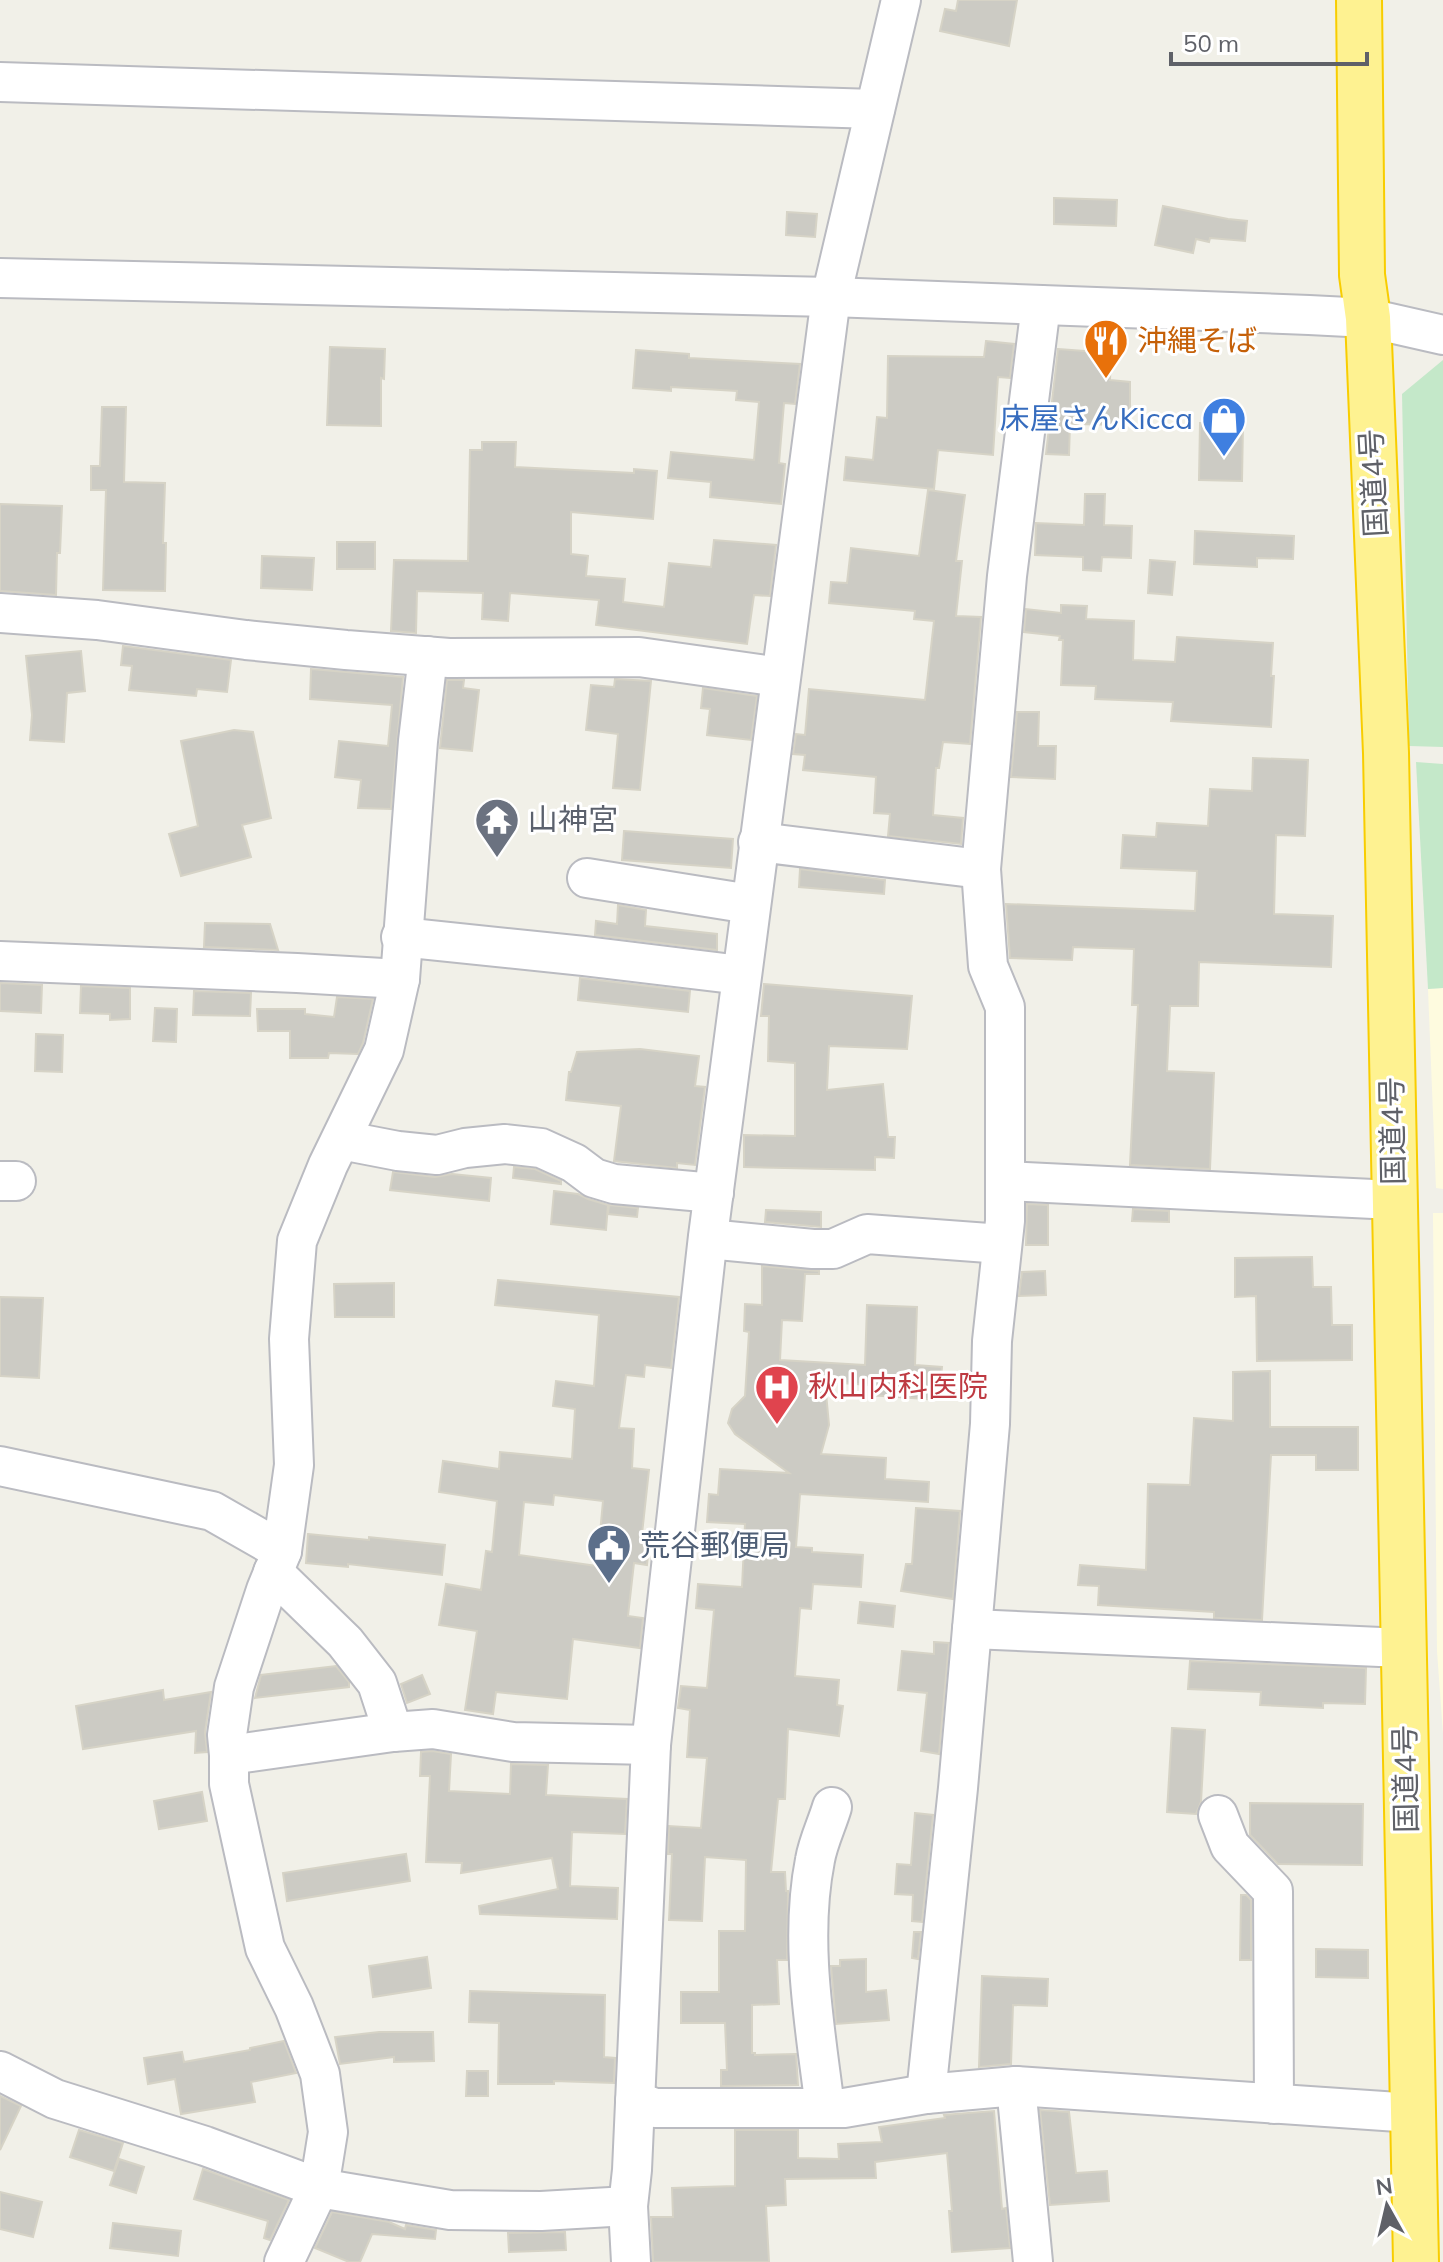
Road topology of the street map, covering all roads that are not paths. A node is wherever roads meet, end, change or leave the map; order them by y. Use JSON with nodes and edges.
{"nodes":[{"id":1,"x":901,"y":0,"type":"edge"},
{"id":2,"x":1359,"y":0,"type":"edge"},
{"id":3,"x":0,"y":82,"type":"edge"},
{"id":4,"x":875,"y":109,"type":"junction"},
{"id":5,"x":0,"y":278,"type":"edge"},
{"id":6,"x":831,"y":297,"type":"junction"},
{"id":7,"x":1041,"y":305,"type":"junction"},
{"id":8,"x":1368,"y":318,"type":"junction"},
{"id":9,"x":1443,"y":335,"type":"edge"},
{"id":10,"x":0,"y":613,"type":"edge"},
{"id":11,"x":428,"y":656,"type":"junction"},
{"id":12,"x":780,"y":677,"type":"junction"},
{"id":13,"x":758,"y":842,"type":"junction"},
{"id":14,"x":981,"y":869,"type":"junction"},
{"id":15,"x":587,"y":878,"type":"dead end"},
{"id":16,"x":750,"y":904,"type":"junction"},
{"id":17,"x":401,"y":937,"type":"junction"},
{"id":18,"x":0,"y":961,"type":"edge"},
{"id":19,"x":741,"y":975,"type":"junction"},
{"id":20,"x":400,"y":979,"type":"junction"},
{"id":21,"x":341,"y":1140,"type":"junction"},
{"id":22,"x":1005,"y":1181,"type":"junction"},
{"id":23,"x":714,"y":1193,"type":"junction"},
{"id":24,"x":1394,"y":1200,"type":"junction"},
{"id":25,"x":708,"y":1239,"type":"junction"},
{"id":26,"x":1002,"y":1244,"type":"junction"},
{"id":27,"x":0,"y":1466,"type":"edge"},
{"id":28,"x":278,"y":1562,"type":"junction"},
{"id":29,"x":972,"y":1629,"type":"junction"},
{"id":30,"x":1403,"y":1648,"type":"junction"},
{"id":31,"x":393,"y":1732,"type":"junction"},
{"id":32,"x":651,"y":1745,"type":"junction"},
{"id":33,"x":229,"y":1755,"type":"junction"},
{"id":34,"x":832,"y":1807,"type":"dead end"},
{"id":35,"x":1218,"y":1815,"type":"dead end"},
{"id":36,"x":0,"y":2071,"type":"edge"},
{"id":37,"x":1016,"y":2086,"type":"junction"},
{"id":38,"x":926,"y":2094,"type":"junction"},
{"id":39,"x":635,"y":2101,"type":"junction"},
{"id":40,"x":1274,"y":2104,"type":"junction"},
{"id":41,"x":825,"y":2108,"type":"junction"},
{"id":42,"x":1413,"y":2113,"type":"junction"},
{"id":43,"x":319,"y":2188,"type":"junction"},
{"id":44,"x":628,"y":2206,"type":"junction"},
{"id":45,"x":284,"y":2262,"type":"edge"},
{"id":46,"x":631,"y":2262,"type":"edge"},
{"id":47,"x":1033,"y":2262,"type":"edge"},
{"id":48,"x":1416,"y":2262,"type":"edge"}],
"edges":[{"from":1,"to":4,"type":"street"},
{"from":2,"to":8,"type":"highway","name":"国道4号"},
{"from":3,"to":4,"type":"street"},
{"from":4,"to":6,"type":"street"},
{"from":5,"to":6,"type":"street"},
{"from":6,"to":7,"type":"street"},
{"from":6,"to":12,"type":"street"},
{"from":7,"to":8,"type":"street"},
{"from":7,"to":14,"type":"street"},
{"from":8,"to":9,"type":"street"},
{"from":8,"to":24,"type":"highway","name":"国道4号"},
{"from":10,"to":11,"type":"street"},
{"from":11,"to":12,"type":"street"},
{"from":11,"to":17,"type":"street"},
{"from":12,"to":13,"type":"street"},
{"from":13,"to":14,"type":"street"},
{"from":13,"to":16,"type":"street"},
{"from":14,"to":22,"type":"street"},
{"from":15,"to":16,"type":"street"},
{"from":16,"to":19,"type":"street"},
{"from":17,"to":19,"type":"street"},
{"from":17,"to":20,"type":"street"},
{"from":18,"to":20,"type":"street"},
{"from":19,"to":23,"type":"street"},
{"from":20,"to":21,"type":"street"},
{"from":21,"to":23,"type":"street"},
{"from":21,"to":28,"type":"street"},
{"from":22,"to":24,"type":"street"},
{"from":22,"to":26,"type":"street"},
{"from":23,"to":25,"type":"street"},
{"from":24,"to":30,"type":"highway","name":"国道4号"},
{"from":25,"to":26,"type":"street"},
{"from":25,"to":32,"type":"street"},
{"from":26,"to":29,"type":"street"},
{"from":27,"to":28,"type":"street"},
{"from":28,"to":31,"type":"street"},
{"from":28,"to":33,"type":"street"},
{"from":29,"to":30,"type":"street"},
{"from":29,"to":38,"type":"street"},
{"from":30,"to":42,"type":"highway","name":"国道4号"},
{"from":31,"to":32,"type":"street"},
{"from":31,"to":33,"type":"street"},
{"from":32,"to":39,"type":"street"},
{"from":33,"to":43,"type":"street"},
{"from":34,"to":41,"type":"street"},
{"from":35,"to":40,"type":"street"},
{"from":36,"to":43,"type":"street"},
{"from":37,"to":38,"type":"street"},
{"from":37,"to":40,"type":"street"},
{"from":37,"to":47,"type":"street"},
{"from":38,"to":41,"type":"street"},
{"from":39,"to":41,"type":"street"},
{"from":39,"to":44,"type":"street"},
{"from":40,"to":42,"type":"street"},
{"from":42,"to":48,"type":"highway","name":"国道4号"},
{"from":43,"to":44,"type":"street"},
{"from":43,"to":45,"type":"street"},
{"from":44,"to":46,"type":"street"}]}
